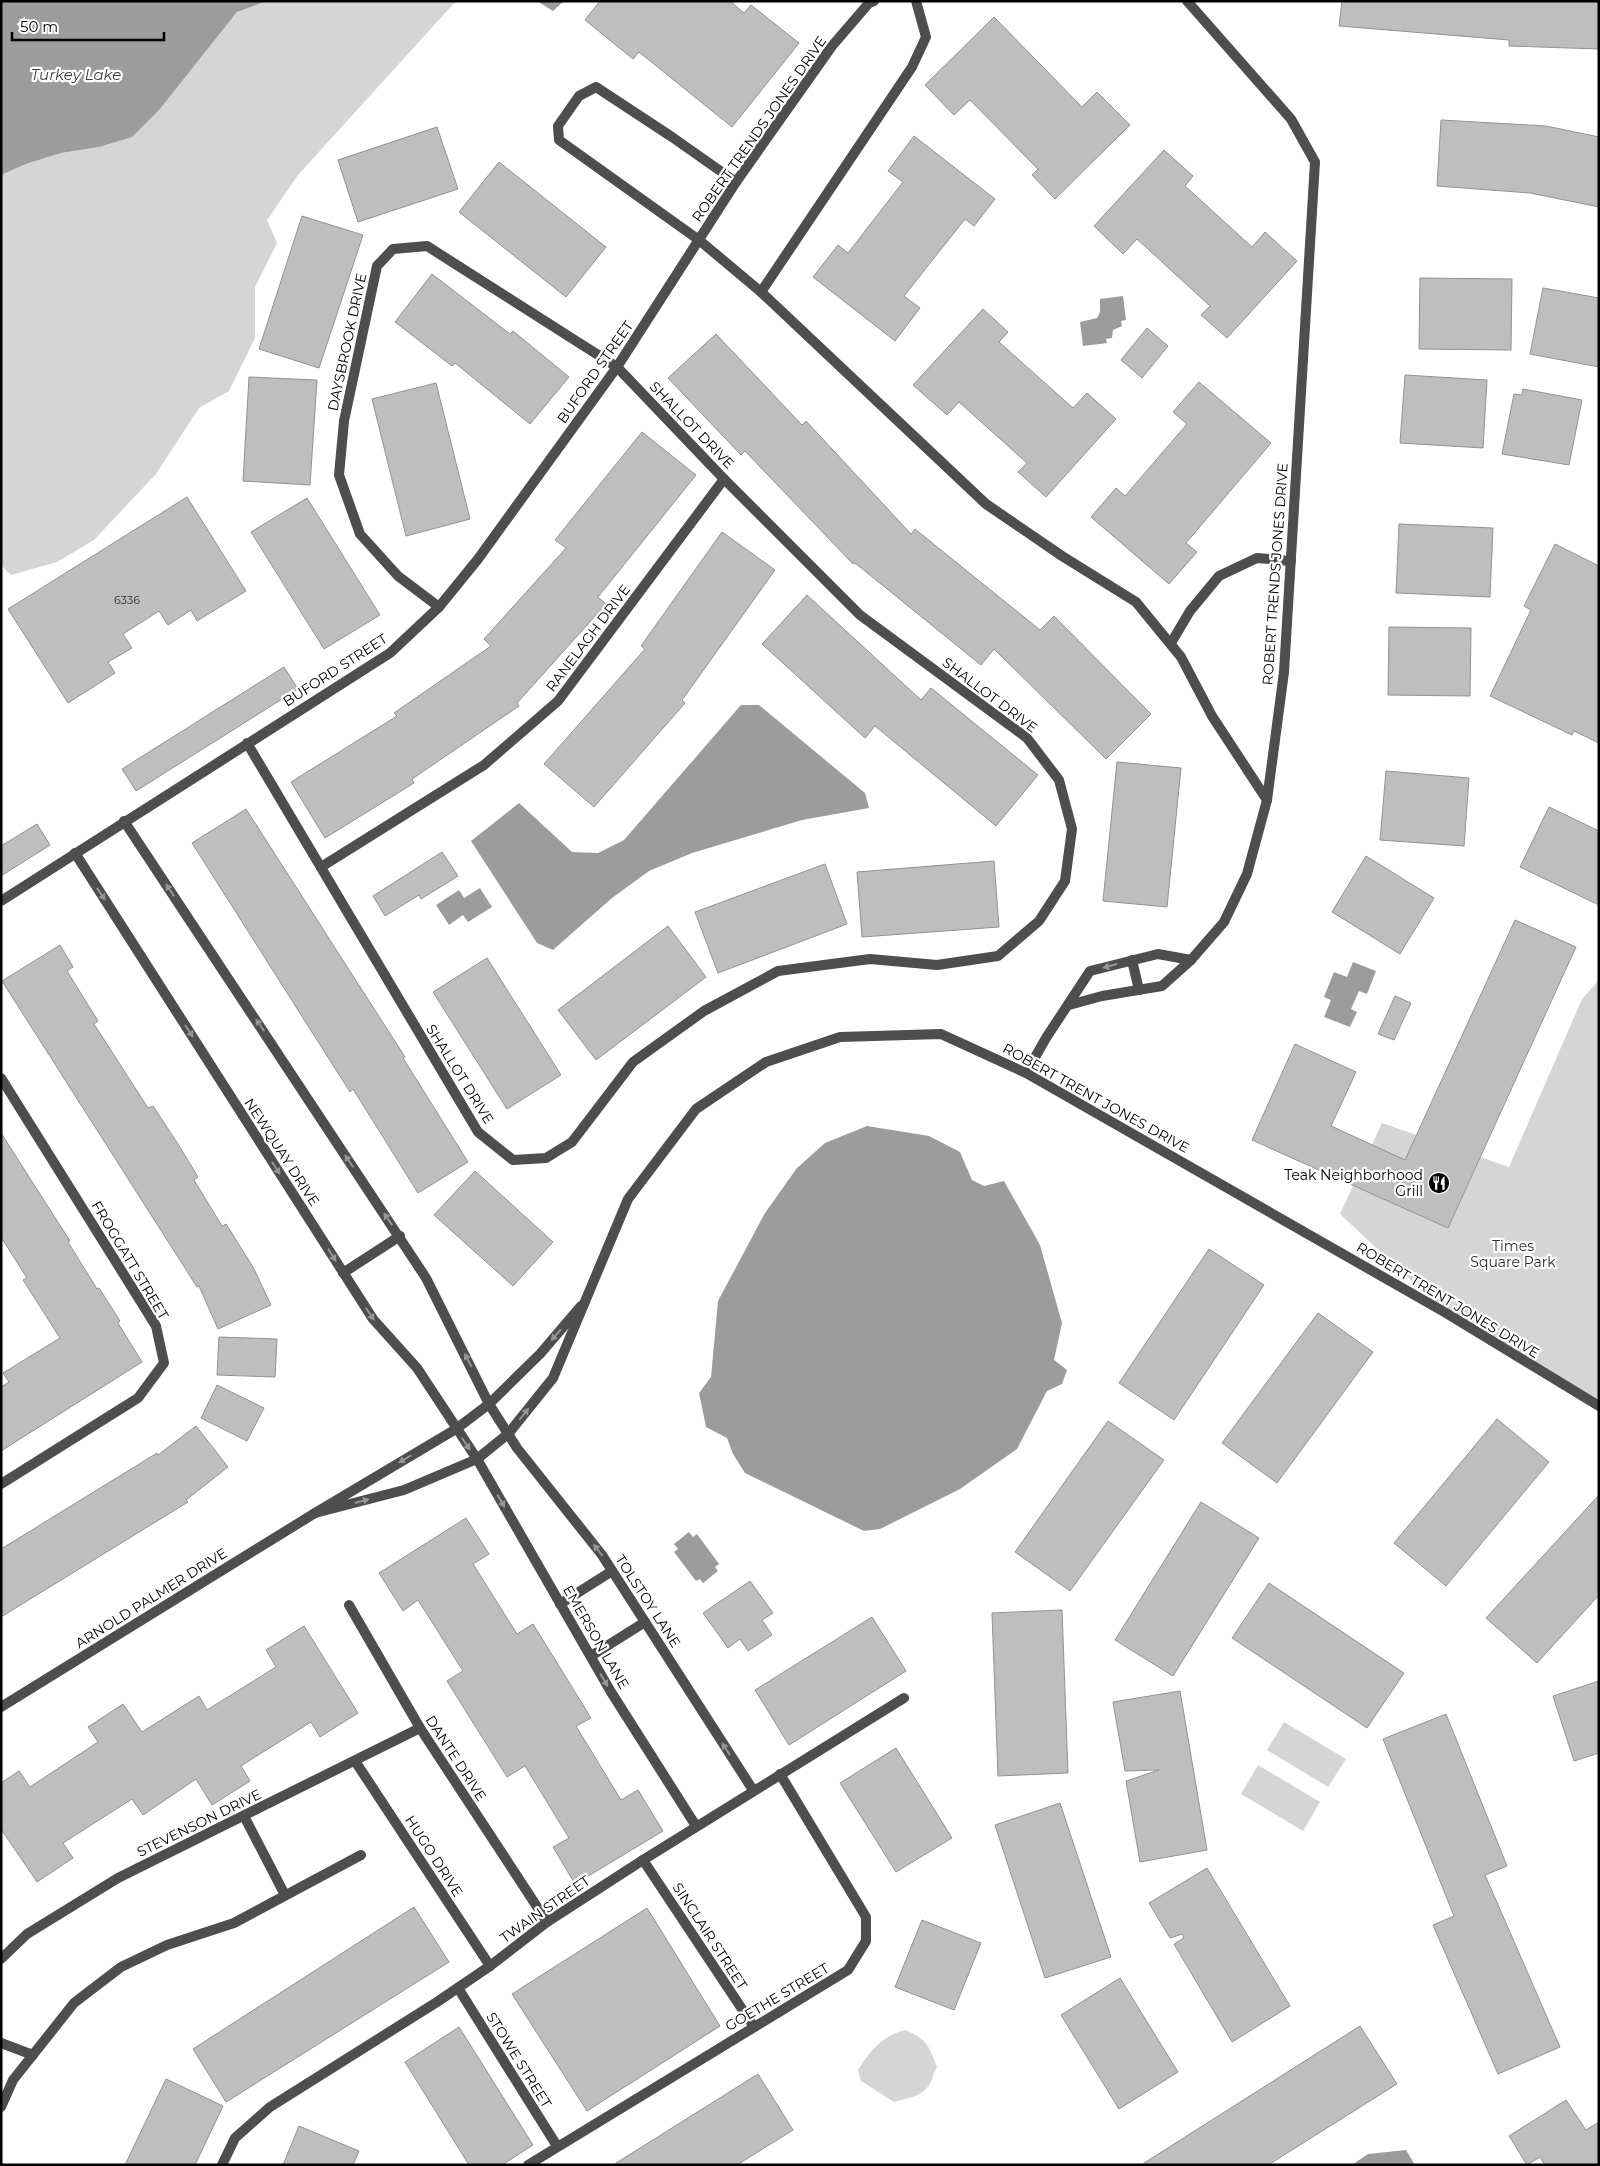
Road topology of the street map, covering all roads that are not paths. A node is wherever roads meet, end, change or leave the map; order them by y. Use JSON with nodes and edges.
{"nodes":[{"id":1,"x":874,"y":1,"type":"edge"},
{"id":2,"x":916,"y":1,"type":"edge"},
{"id":3,"x":1187,"y":1,"type":"edge"},
{"id":4,"x":736,"y":182,"type":"junction"},
{"id":5,"x":699,"y":240,"type":"junction"},
{"id":6,"x":674,"y":280,"type":"joint"},
{"id":7,"x":761,"y":292,"type":"junction"},
{"id":8,"x":617,"y":367,"type":"junction"},
{"id":9,"x":724,"y":479,"type":"junction"},
{"id":10,"x":1291,"y":560,"type":"junction"},
{"id":11,"x":439,"y":607,"type":"junction"},
{"id":12,"x":1170,"y":643,"type":"junction"},
{"id":13,"x":247,"y":743,"type":"junction"},
{"id":14,"x":1267,"y":800,"type":"junction"},
{"id":15,"x":124,"y":821,"type":"junction"},
{"id":16,"x":75,"y":853,"type":"junction"},
{"id":17,"x":321,"y":867,"type":"junction"},
{"id":18,"x":1,"y":901,"type":"edge"},
{"id":19,"x":1132,"y":960,"type":"junction"},
{"id":20,"x":1190,"y":960,"type":"junction"},
{"id":21,"x":1139,"y":990,"type":"junction"},
{"id":22,"x":1069,"y":1005,"type":"junction"},
{"id":23,"x":1026,"y":1073,"type":"junction"},
{"id":24,"x":1,"y":1078,"type":"edge"},
{"id":25,"x":400,"y":1236,"type":"junction"},
{"id":26,"x":343,"y":1273,"type":"junction"},
{"id":27,"x":588,"y":1298,"type":"junction"},
{"id":28,"x":490,"y":1404,"type":"junction"},
{"id":29,"x":1599,"y":1406,"type":"edge"},
{"id":30,"x":456,"y":1429,"type":"junction"},
{"id":31,"x":508,"y":1434,"type":"junction"},
{"id":32,"x":477,"y":1459,"type":"junction"},
{"id":33,"x":1,"y":1484,"type":"edge"},
{"id":34,"x":315,"y":1513,"type":"junction"},
{"id":35,"x":612,"y":1571,"type":"junction"},
{"id":36,"x":560,"y":1604,"type":"junction"},
{"id":37,"x":349,"y":1605,"type":"dead end"},
{"id":38,"x":645,"y":1622,"type":"junction"},
{"id":39,"x":591,"y":1656,"type":"junction"},
{"id":40,"x":904,"y":1698,"type":"dead end"},
{"id":41,"x":1,"y":1707,"type":"edge"},
{"id":42,"x":420,"y":1728,"type":"junction"},
{"id":43,"x":355,"y":1760,"type":"junction"},
{"id":44,"x":780,"y":1774,"type":"junction"},
{"id":45,"x":753,"y":1790,"type":"junction"},
{"id":46,"x":244,"y":1816,"type":"junction"},
{"id":47,"x":696,"y":1826,"type":"junction"},
{"id":48,"x":361,"y":1855,"type":"dead end"},
{"id":49,"x":643,"y":1860,"type":"junction"},
{"id":50,"x":285,"y":1895,"type":"junction"},
{"id":51,"x":547,"y":1922,"type":"junction"},
{"id":52,"x":1,"y":1959,"type":"edge"},
{"id":53,"x":490,"y":1966,"type":"junction"},
{"id":54,"x":458,"y":1988,"type":"junction"},
{"id":55,"x":754,"y":2027,"type":"junction"},
{"id":56,"x":1,"y":2043,"type":"edge"},
{"id":57,"x":33,"y":2055,"type":"junction"},
{"id":58,"x":1,"y":2107,"type":"edge"},
{"id":59,"x":557,"y":2146,"type":"junction"},
{"id":60,"x":222,"y":2165,"type":"edge"},
{"id":61,"x":528,"y":2165,"type":"edge"}],
"edges":[{"from":1,"to":4,"type":"street","name":"ROBERT TRENDS JONES DRIVE"},
{"from":2,"to":7,"type":"street"},
{"from":3,"to":10,"type":"street","name":"ROBERT TRENDS JONES DRIVE"},
{"from":4,"to":5,"type":"street","name":"ROBERT TRENDS JONES DRIVE"},
{"from":4,"to":5,"type":"street"},
{"from":5,"to":6,"type":"street","name":"ROBERT TRENDS JONES DRIVE"},
{"from":5,"to":7,"type":"street"},
{"from":6,"to":8,"type":"street","name":"BUFORD STREET"},
{"from":7,"to":12,"type":"street"},
{"from":8,"to":9,"type":"street","name":"SHALLOT DRIVE"},
{"from":8,"to":11,"type":"street","name":"BUFORD STREET"},
{"from":8,"to":11,"type":"street","name":"DAYSBROOK DRIVE"},
{"from":9,"to":17,"type":"street","name":"RANELAGH DRIVE"},
{"from":9,"to":17,"type":"street","name":"SHALLOT DRIVE"},
{"from":10,"to":12,"type":"street"},
{"from":10,"to":14,"type":"street","name":"ROBERT TRENDS JONES DRIVE"},
{"from":11,"to":13,"type":"street","name":"BUFORD STREET"},
{"from":12,"to":14,"type":"street"},
{"from":13,"to":15,"type":"street","name":"BUFORD STREET"},
{"from":13,"to":17,"type":"street","name":"SHALLOT DRIVE"},
{"from":14,"to":20,"type":"street","name":"ROBERT TRENDS JONES DRIVE"},
{"from":15,"to":16,"type":"street","name":"BUFORD STREET"},
{"from":25,"to":15,"type":"street","one_way":true},
{"from":16,"to":18,"type":"street","name":"BUFORD STREET"},
{"from":16,"to":26,"type":"street","name":"NEWQUAY DRIVE","one_way":true},
{"from":19,"to":20,"type":"street"},
{"from":19,"to":21,"type":"street"},
{"from":19,"to":22,"type":"street","one_way":true},
{"from":20,"to":21,"type":"street","name":"ROBERT TRENDS JONES DRIVE"},
{"from":21,"to":22,"type":"street","name":"ROBERT TRENDS JONES DRIVE"},
{"from":22,"to":23,"type":"street"},
{"from":23,"to":27,"type":"street","name":"ROBERT TRENT JONES DRIVE"},
{"from":23,"to":29,"type":"street","name":"ROBERT TRENT JONES DRIVE"},
{"from":24,"to":33,"type":"street","name":"FROGGATT STREET"},
{"from":25,"to":26,"type":"street"},
{"from":28,"to":25,"type":"street","one_way":true},
{"from":26,"to":30,"type":"street","name":"NEWQUAY DRIVE","one_way":true},
{"from":27,"to":28,"type":"street","name":"ROBERT TRENT JONES DRIVE","one_way":true},
{"from":31,"to":27,"type":"street","name":"ROBERT TRENT JONES DRIVE","one_way":true},
{"from":28,"to":30,"type":"street","name":"ARNOLD PALMER DRIVE"},
{"from":28,"to":31,"type":"street"},
{"from":30,"to":32,"type":"street","name":"NEWQUAY DRIVE","one_way":true},
{"from":30,"to":34,"type":"street","name":"ARNOLD PALMER DRIVE","one_way":true},
{"from":31,"to":32,"type":"street","name":"ROBERT TRENT JONES DRIVE"},
{"from":35,"to":31,"type":"street","name":"TOLSTOY LANE","one_way":true},
{"from":34,"to":32,"type":"street","name":"ARNOLD PALMER DRIVE","one_way":true},
{"from":32,"to":36,"type":"street","name":"EMERSON LANE","one_way":true},
{"from":34,"to":41,"type":"street","name":"ARNOLD PALMER DRIVE"},
{"from":35,"to":36,"type":"street"},
{"from":35,"to":38,"type":"street","name":"TOLSTOY LANE"},
{"from":36,"to":39,"type":"street","name":"EMERSON LANE"},
{"from":37,"to":42,"type":"street","name":"DANTE DRIVE"},
{"from":38,"to":39,"type":"street"},
{"from":45,"to":38,"type":"street","name":"TOLSTOY LANE","one_way":true},
{"from":39,"to":47,"type":"street","name":"EMERSON LANE","one_way":true},
{"from":40,"to":44,"type":"street","name":"TWAIN STREET"},
{"from":42,"to":43,"type":"street","name":"STEVENSON DRIVE"},
{"from":42,"to":51,"type":"street","name":"DANTE DRIVE"},
{"from":43,"to":46,"type":"street","name":"STEVENSON DRIVE"},
{"from":43,"to":53,"type":"street","name":"HUGO DRIVE"},
{"from":44,"to":45,"type":"street","name":"TWAIN STREET"},
{"from":44,"to":55,"type":"street","name":"GOETHE STREET"},
{"from":45,"to":47,"type":"street","name":"TWAIN STREET"},
{"from":46,"to":50,"type":"street"},
{"from":46,"to":52,"type":"street","name":"STEVENSON DRIVE"},
{"from":47,"to":49,"type":"street","name":"TWAIN STREET"},
{"from":48,"to":50,"type":"street"},
{"from":49,"to":51,"type":"street","name":"TWAIN STREET"},
{"from":49,"to":55,"type":"street","name":"SINCLAIR STREET"},
{"from":50,"to":57,"type":"street"},
{"from":51,"to":53,"type":"street","name":"TWAIN STREET"},
{"from":53,"to":54,"type":"street","name":"TWAIN STREET"},
{"from":54,"to":59,"type":"street","name":"STOWE STREET"},
{"from":54,"to":60,"type":"street","name":"TWAIN STREET"},
{"from":55,"to":59,"type":"street","name":"GOETHE STREET"},
{"from":56,"to":57,"type":"street"},
{"from":57,"to":58,"type":"street"},
{"from":59,"to":61,"type":"street","name":"GOETHE STREET"}]}
